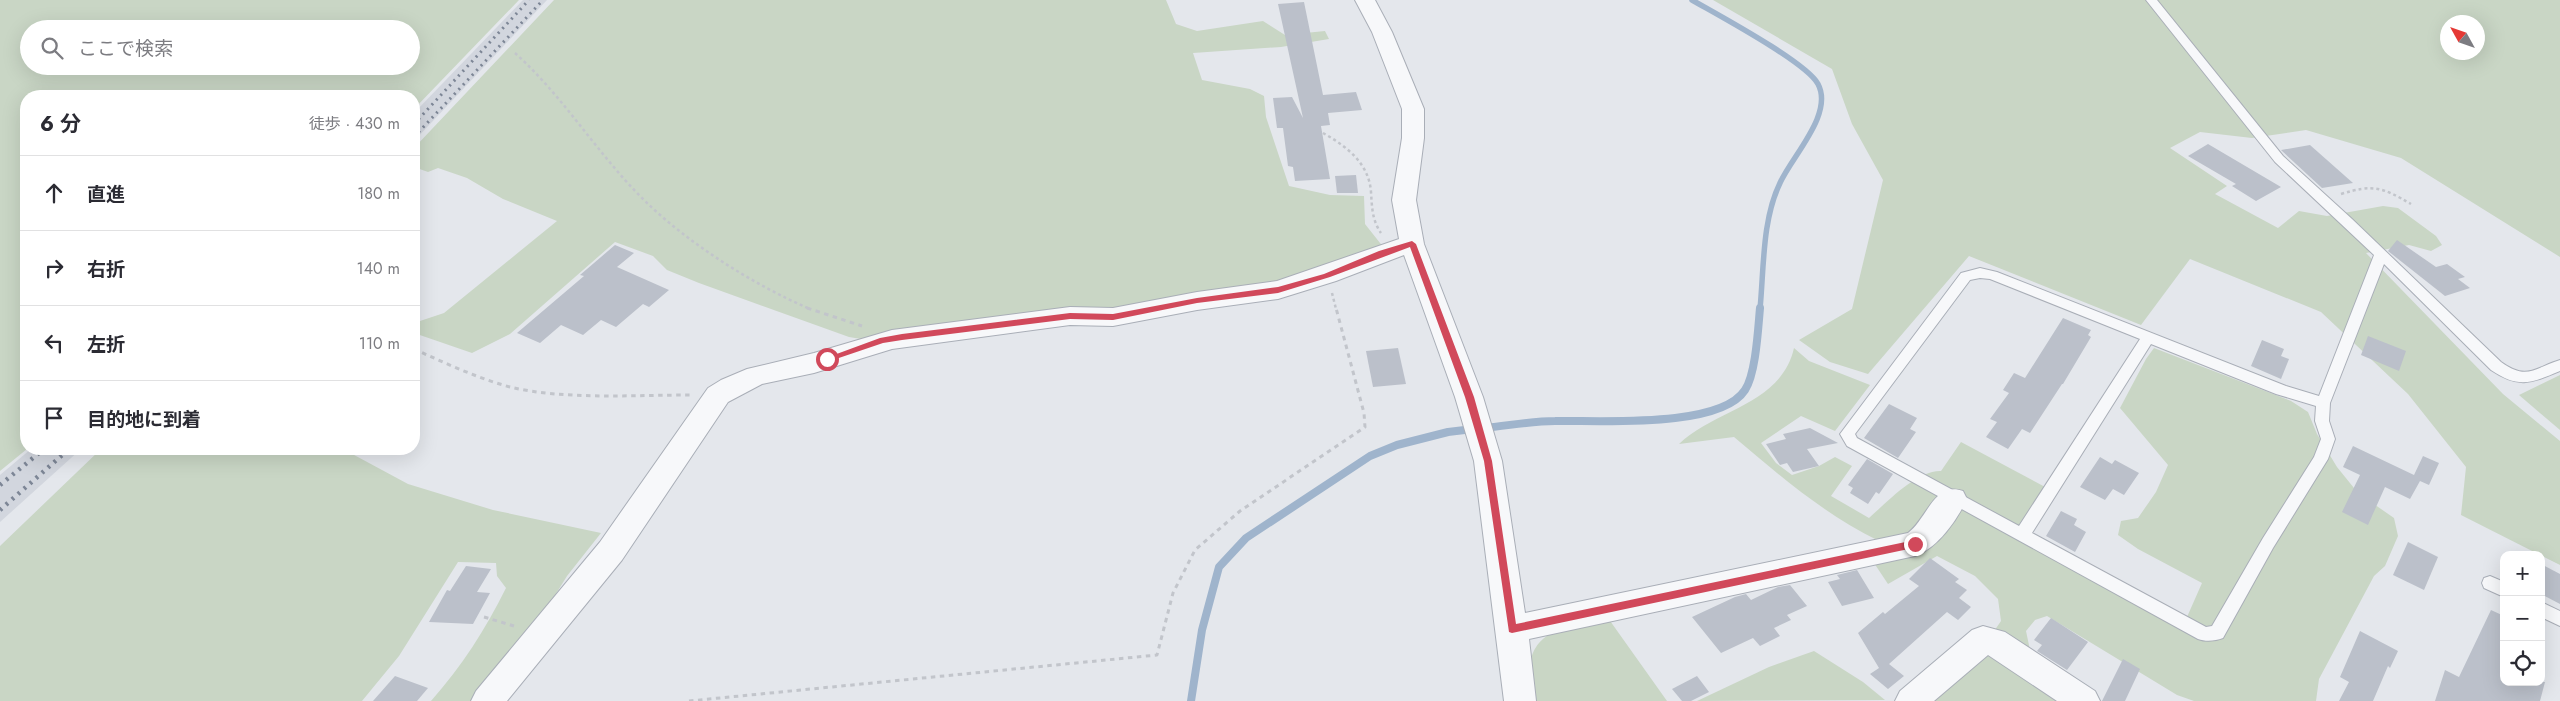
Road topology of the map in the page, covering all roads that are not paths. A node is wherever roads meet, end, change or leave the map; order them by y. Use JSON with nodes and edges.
{"nodes":[{"id":1,"x":1365,"y":0,"type":"edge"},
{"id":2,"x":2151,"y":0,"type":"edge"},
{"id":3,"x":1404,"y":246,"type":"junction"},
{"id":4,"x":2382,"y":254,"type":"junction"},
{"id":5,"x":2148,"y":337,"type":"junction"},
{"id":6,"x":2560,"y":365,"type":"edge"},
{"id":7,"x":2323,"y":403,"type":"junction"},
{"id":8,"x":1953,"y":499,"type":"junction"},
{"id":9,"x":2022,"y":535,"type":"junction"},
{"id":10,"x":2545,"y":611,"type":"edge"},
{"id":11,"x":2560,"y":619,"type":"edge"},
{"id":12,"x":1512,"y":629,"type":"junction"},
{"id":13,"x":487,"y":701,"type":"edge"},
{"id":14,"x":1520,"y":701,"type":"edge"},
{"id":15,"x":1911,"y":701,"type":"edge"},
{"id":16,"x":2084,"y":701,"type":"edge"}],
"edges":[{"from":1,"to":3,"type":"street"},
{"from":2,"to":4,"type":"lane"},
{"from":3,"to":12,"type":"street"},
{"from":3,"to":13,"type":"street"},
{"from":4,"to":6,"type":"lane"},
{"from":4,"to":7,"type":"lane"},
{"from":5,"to":7,"type":"lane"},
{"from":5,"to":8,"type":"lane"},
{"from":5,"to":9,"type":"lane"},
{"from":7,"to":9,"type":"lane"},
{"from":8,"to":9,"type":"lane"},
{"from":8,"to":12,"type":"street"},
{"from":10,"to":11,"type":"lane"},
{"from":12,"to":14,"type":"street"},
{"from":15,"to":16,"type":"street"}]}
